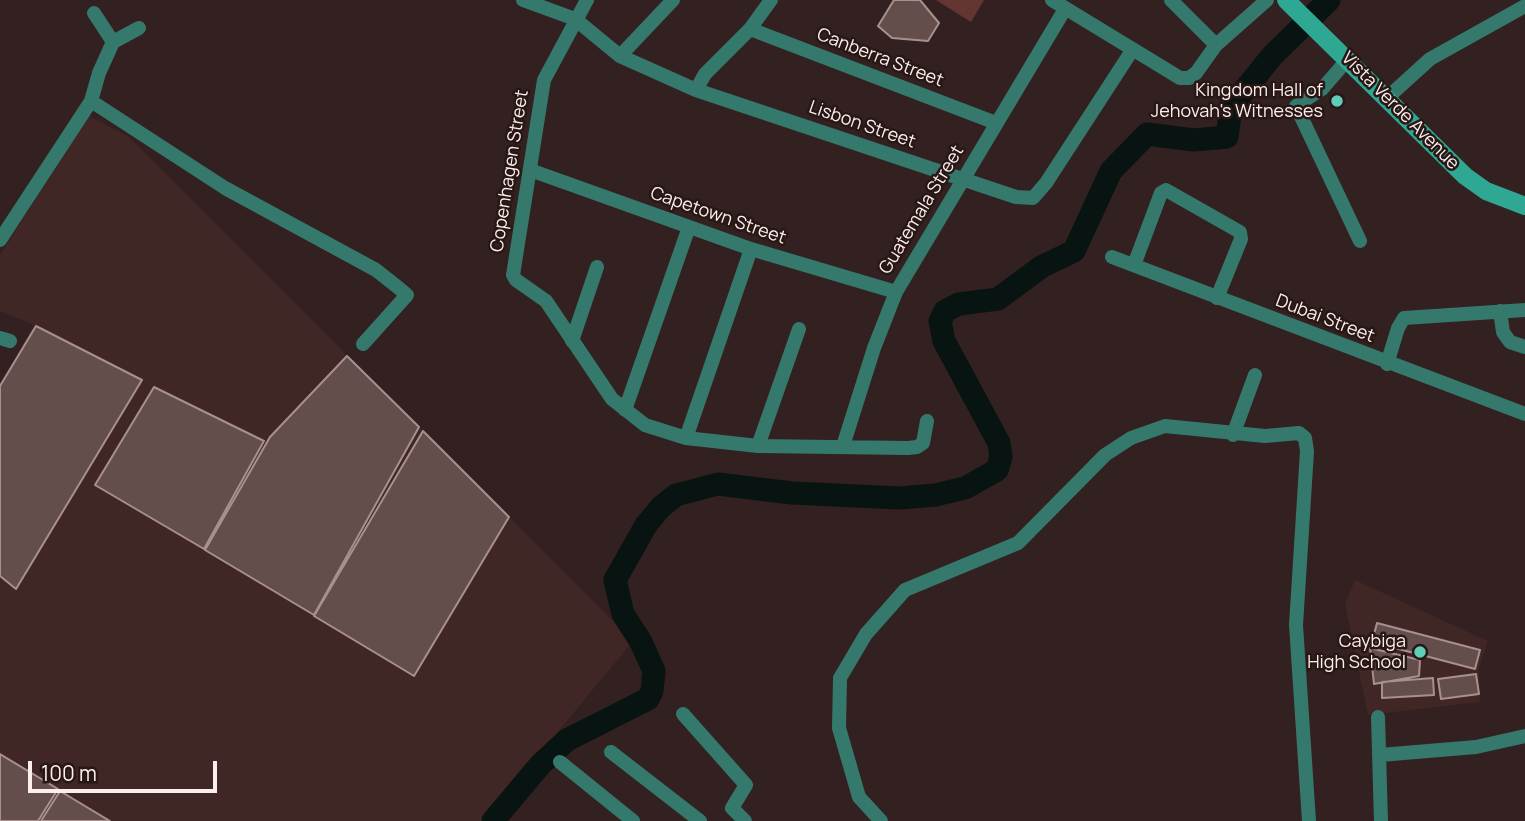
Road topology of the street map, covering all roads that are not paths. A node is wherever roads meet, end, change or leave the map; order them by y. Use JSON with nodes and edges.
{"nodes":[{"id":1,"x":523,"y":0,"type":"edge"},
{"id":2,"x":587,"y":0,"type":"edge"},
{"id":3,"x":673,"y":0,"type":"edge"},
{"id":4,"x":771,"y":0,"type":"edge"},
{"id":5,"x":1052,"y":0,"type":"edge"},
{"id":6,"x":1171,"y":0,"type":"edge"},
{"id":7,"x":1267,"y":0,"type":"edge"},
{"id":8,"x":1286,"y":0,"type":"edge"},
{"id":9,"x":1525,"y":6,"type":"edge"},
{"id":10,"x":1065,"y":9,"type":"junction"},
{"id":11,"x":94,"y":13,"type":"dead end"},
{"id":12,"x":575,"y":19,"type":"junction"},
{"id":13,"x":139,"y":28,"type":"dead end"},
{"id":14,"x":750,"y":29,"type":"junction"},
{"id":15,"x":113,"y":42,"type":"junction"},
{"id":16,"x":1216,"y":45,"type":"junction"},
{"id":17,"x":1133,"y":49,"type":"junction"},
{"id":18,"x":620,"y":56,"type":"junction"},
{"id":19,"x":1348,"y":60,"type":"junction"},
{"id":20,"x":696,"y":90,"type":"junction"},
{"id":21,"x":1387,"y":98,"type":"junction"},
{"id":22,"x":91,"y":101,"type":"junction"},
{"id":23,"x":996,"y":123,"type":"junction"},
{"id":24,"x":530,"y":170,"type":"junction"},
{"id":25,"x":965,"y":180,"type":"junction"},
{"id":26,"x":1525,"y":206,"type":"edge"},
{"id":27,"x":689,"y":227,"type":"junction"},
{"id":28,"x":0,"y":240,"type":"edge"},
{"id":29,"x":1360,"y":241,"type":"dead end"},
{"id":30,"x":751,"y":249,"type":"junction"},
{"id":31,"x":1112,"y":257,"type":"dead end"},
{"id":32,"x":1134,"y":265,"type":"junction"},
{"id":33,"x":597,"y":267,"type":"dead end"},
{"id":34,"x":896,"y":292,"type":"junction"},
{"id":35,"x":1217,"y":298,"type":"junction"},
{"id":36,"x":1525,"y":310,"type":"edge"},
{"id":37,"x":1500,"y":312,"type":"junction"},
{"id":38,"x":799,"y":329,"type":"dead end"},
{"id":39,"x":572,"y":341,"type":"junction"},
{"id":40,"x":363,"y":344,"type":"dead end"},
{"id":41,"x":1525,"y":347,"type":"edge"},
{"id":42,"x":1387,"y":364,"type":"junction"},
{"id":43,"x":1255,"y":375,"type":"dead end"},
{"id":44,"x":625,"y":410,"type":"junction"},
{"id":45,"x":1525,"y":414,"type":"edge"},
{"id":46,"x":927,"y":421,"type":"dead end"},
{"id":47,"x":1233,"y":435,"type":"junction"},
{"id":48,"x":686,"y":438,"type":"junction"},
{"id":49,"x":758,"y":446,"type":"junction"},
{"id":50,"x":843,"y":446,"type":"junction"},
{"id":51,"x":683,"y":714,"type":"dead end"},
{"id":52,"x":1378,"y":717,"type":"dead end"},
{"id":53,"x":1525,"y":736,"type":"edge"},
{"id":54,"x":611,"y":752,"type":"dead end"},
{"id":55,"x":1380,"y":755,"type":"junction"},
{"id":56,"x":560,"y":762,"type":"dead end"},
{"id":57,"x":632,"y":821,"type":"edge"},
{"id":58,"x":700,"y":821,"type":"edge"},
{"id":59,"x":745,"y":821,"type":"edge"},
{"id":60,"x":881,"y":821,"type":"edge"},
{"id":61,"x":1309,"y":821,"type":"edge"},
{"id":62,"x":1381,"y":821,"type":"edge"}],
"edges":[{"from":1,"to":12,"type":"street","name":"Lisbon Street"},
{"from":2,"to":12,"type":"street","name":"Copenhagen Street"},
{"from":3,"to":18,"type":"street"},
{"from":4,"to":14,"type":"street"},
{"from":5,"to":10,"type":"street"},
{"from":6,"to":16,"type":"street"},
{"from":7,"to":16,"type":"street"},
{"from":8,"to":19,"type":"street","name":"Vista Verde Avenue"},
{"from":9,"to":21,"type":"street"},
{"from":10,"to":17,"type":"street"},
{"from":10,"to":23,"type":"street","name":"Guatemala Street"},
{"from":11,"to":15,"type":"street"},
{"from":12,"to":18,"type":"street","name":"Lisbon Street"},
{"from":12,"to":24,"type":"street","name":"Copenhagen Street"},
{"from":13,"to":15,"type":"street"},
{"from":14,"to":20,"type":"street"},
{"from":14,"to":23,"type":"street","name":"Canberra Street"},
{"from":15,"to":22,"type":"street"},
{"from":16,"to":17,"type":"street"},
{"from":17,"to":25,"type":"street","name":"Lisbon Street"},
{"from":18,"to":20,"type":"street","name":"Lisbon Street"},
{"from":19,"to":21,"type":"street","name":"Vista Verde Avenue"},
{"from":19,"to":29,"type":"street"},
{"from":20,"to":25,"type":"street","name":"Lisbon Street"},
{"from":21,"to":26,"type":"street","name":"Vista Verde Avenue"},
{"from":22,"to":28,"type":"street"},
{"from":22,"to":40,"type":"street"},
{"from":23,"to":25,"type":"street","name":"Guatemala Street"},
{"from":24,"to":27,"type":"street","name":"Capetown Street"},
{"from":24,"to":39,"type":"street","name":"Copenhagen Street"},
{"from":25,"to":34,"type":"street","name":"Guatemala Street"},
{"from":27,"to":30,"type":"street","name":"Capetown Street"},
{"from":27,"to":44,"type":"street"},
{"from":30,"to":34,"type":"street","name":"Capetown Street"},
{"from":30,"to":48,"type":"street"},
{"from":31,"to":32,"type":"street","name":"Dubai Street"},
{"from":32,"to":35,"type":"street","name":"Dubai Street"},
{"from":32,"to":35,"type":"street"},
{"from":33,"to":39,"type":"street"},
{"from":34,"to":50,"type":"street","name":"Guatemala Street"},
{"from":35,"to":42,"type":"street","name":"Dubai Street"},
{"from":36,"to":37,"type":"street"},
{"from":37,"to":41,"type":"street"},
{"from":37,"to":42,"type":"street"},
{"from":38,"to":49,"type":"street"},
{"from":39,"to":44,"type":"street"},
{"from":42,"to":45,"type":"street","name":"Dubai Street"},
{"from":43,"to":47,"type":"street"},
{"from":44,"to":48,"type":"street"},
{"from":46,"to":50,"type":"street"},
{"from":47,"to":60,"type":"street"},
{"from":47,"to":61,"type":"street"},
{"from":48,"to":49,"type":"street"},
{"from":49,"to":50,"type":"street"},
{"from":51,"to":59,"type":"street"},
{"from":52,"to":55,"type":"street"},
{"from":53,"to":55,"type":"street"},
{"from":54,"to":58,"type":"street"},
{"from":55,"to":62,"type":"street"},
{"from":56,"to":57,"type":"street"}]}
